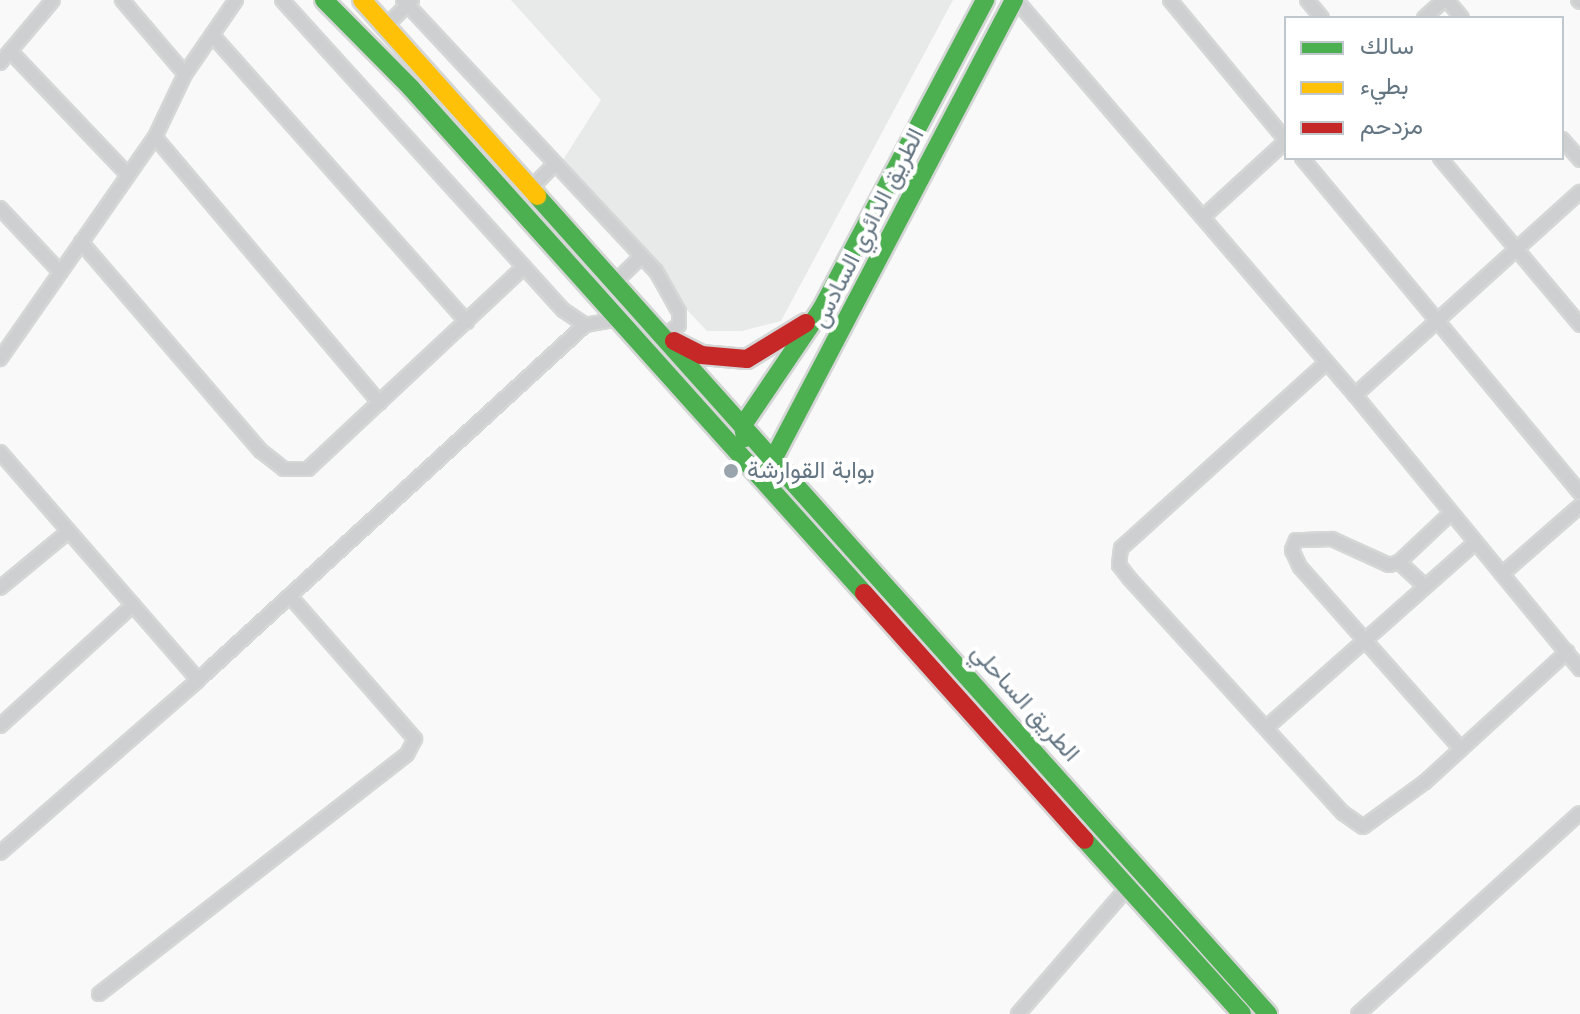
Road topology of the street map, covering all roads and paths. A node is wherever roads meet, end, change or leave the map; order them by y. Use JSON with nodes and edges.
{"nodes":[{"id":1,"x":53,"y":0,"type":"edge"},
{"id":2,"x":122,"y":0,"type":"edge"},
{"id":3,"x":236,"y":0,"type":"edge"},
{"id":4,"x":282,"y":0,"type":"edge"},
{"id":5,"x":324,"y":0,"type":"edge"},
{"id":6,"x":362,"y":0,"type":"edge"},
{"id":7,"x":985,"y":0,"type":"edge"},
{"id":8,"x":1015,"y":0,"type":"edge"},
{"id":9,"x":1170,"y":0,"type":"edge"},
{"id":10,"x":1307,"y":0,"type":"edge"},
{"id":11,"x":1445,"y":0,"type":"edge"},
{"id":12,"x":407,"y":1,"type":"edge"},
{"id":13,"x":1320,"y":16,"type":"edge"},
{"id":14,"x":1426,"y":16,"type":"edge"},
{"id":15,"x":1460,"y":16,"type":"edge"},
{"id":16,"x":386,"y":26,"type":"junction"},
{"id":17,"x":214,"y":37,"type":"junction"},
{"id":18,"x":10,"y":51,"type":"junction"},
{"id":19,"x":0,"y":63,"type":"edge"},
{"id":20,"x":185,"y":74,"type":"junction"},
{"id":21,"x":155,"y":137,"type":"junction"},
{"id":22,"x":1284,"y":138,"type":"edge"},
{"id":23,"x":1564,"y":141,"type":"edge"},
{"id":24,"x":1284,"y":142,"type":"edge"},
{"id":25,"x":1304,"y":160,"type":"edge"},
{"id":26,"x":1442,"y":160,"type":"edge"},
{"id":27,"x":1580,"y":160,"type":"edge"},
{"id":28,"x":555,"y":164,"type":"junction"},
{"id":29,"x":128,"y":175,"type":"junction"},
{"id":30,"x":528,"y":191,"type":"junction"},
{"id":31,"x":1580,"y":192,"type":"edge"},
{"id":32,"x":0,"y":208,"type":"edge"},
{"id":33,"x":1203,"y":217,"type":"junction"},
{"id":34,"x":81,"y":242,"type":"junction"},
{"id":35,"x":1517,"y":249,"type":"junction"},
{"id":36,"x":641,"y":257,"type":"junction"},
{"id":37,"x":524,"y":267,"type":"junction"},
{"id":38,"x":60,"y":272,"type":"junction"},
{"id":39,"x":615,"y":282,"type":"junction"},
{"id":40,"x":821,"y":310,"type":"junction"},
{"id":41,"x":850,"y":315,"type":"junction"},
{"id":42,"x":619,"y":319,"type":"junction"},
{"id":43,"x":1439,"y":320,"type":"junction"},
{"id":44,"x":467,"y":322,"type":"junction"},
{"id":45,"x":585,"y":325,"type":"junction"},
{"id":46,"x":1580,"y":325,"type":"edge"},
{"id":47,"x":664,"y":336,"type":"junction"},
{"id":48,"x":0,"y":359,"type":"edge"},
{"id":49,"x":1326,"y":363,"type":"junction"},
{"id":50,"x":1355,"y":395,"type":"junction"},
{"id":51,"x":380,"y":403,"type":"junction"},
{"id":52,"x":743,"y":425,"type":"junction"},
{"id":53,"x":0,"y":452,"type":"edge"},
{"id":54,"x":775,"y":456,"type":"junction"},
{"id":55,"x":747,"y":459,"type":"junction"},
{"id":56,"x":763,"y":477,"type":"junction"},
{"id":57,"x":1580,"y":493,"type":"edge"},
{"id":58,"x":1580,"y":506,"type":"edge"},
{"id":59,"x":1450,"y":514,"type":"junction"},
{"id":60,"x":69,"y":531,"type":"junction"},
{"id":61,"x":1474,"y":544,"type":"junction"},
{"id":62,"x":1399,"y":562,"type":"junction"},
{"id":63,"x":1502,"y":574,"type":"junction"},
{"id":64,"x":1425,"y":586,"type":"junction"},
{"id":65,"x":0,"y":588,"type":"edge"},
{"id":66,"x":290,"y":596,"type":"junction"},
{"id":67,"x":133,"y":605,"type":"junction"},
{"id":68,"x":1363,"y":640,"type":"junction"},
{"id":69,"x":1567,"y":652,"type":"junction"},
{"id":70,"x":1580,"y":669,"type":"edge"},
{"id":71,"x":198,"y":680,"type":"junction"},
{"id":72,"x":0,"y":726,"type":"edge"},
{"id":73,"x":1267,"y":727,"type":"junction"},
{"id":74,"x":1461,"y":749,"type":"junction"},
{"id":75,"x":1580,"y":813,"type":"edge"},
{"id":76,"x":0,"y":853,"type":"edge"},
{"id":77,"x":1128,"y":887,"type":"junction"},
{"id":78,"x":99,"y":994,"type":"dead end"},
{"id":79,"x":1018,"y":1014,"type":"edge"},
{"id":80,"x":1242,"y":1014,"type":"edge"},
{"id":81,"x":1268,"y":1014,"type":"edge"},
{"id":82,"x":1358,"y":1014,"type":"edge"}],
"edges":[{"from":1,"to":18,"type":"street"},
{"from":2,"to":20,"type":"street"},
{"from":3,"to":17,"type":"street"},
{"from":4,"to":37,"type":"street"},
{"from":5,"to":42,"type":"highway","name":"الطريق الساحلي"},
{"from":6,"to":16,"type":"highway","name":"الطريق الساحلي"},
{"from":7,"to":40,"type":"highway","name":"الطريق الدائري السادس"},
{"from":8,"to":33,"type":"street"},
{"from":8,"to":41,"type":"highway","name":"الطريق الدائري السادس"},
{"from":9,"to":22,"type":"street"},
{"from":10,"to":13,"type":"street"},
{"from":11,"to":14,"type":"street"},
{"from":11,"to":15,"type":"street"},
{"from":12,"to":16,"type":"street"},
{"from":12,"to":28,"type":"street"},
{"from":16,"to":30,"type":"highway","name":"الطريق الساحلي"},
{"from":17,"to":20,"type":"street"},
{"from":17,"to":44,"type":"street"},
{"from":18,"to":19,"type":"street"},
{"from":18,"to":29,"type":"street"},
{"from":20,"to":21,"type":"street"},
{"from":21,"to":29,"type":"street"},
{"from":21,"to":51,"type":"street"},
{"from":23,"to":27,"type":"street"},
{"from":24,"to":33,"type":"street"},
{"from":25,"to":43,"type":"street"},
{"from":26,"to":35,"type":"street"},
{"from":28,"to":30,"type":"street"},
{"from":28,"to":36,"type":"street"},
{"from":29,"to":34,"type":"street"},
{"from":30,"to":39,"type":"highway","name":"الطريق الساحلي"},
{"from":31,"to":35,"type":"street"},
{"from":32,"to":38,"type":"street"},
{"from":33,"to":49,"type":"street"},
{"from":34,"to":38,"type":"street"},
{"from":34,"to":51,"type":"street"},
{"from":35,"to":43,"type":"street"},
{"from":35,"to":46,"type":"street"},
{"from":36,"to":39,"type":"street"},
{"from":36,"to":47,"type":"street"},
{"from":37,"to":44,"type":"street"},
{"from":37,"to":45,"type":"street"},
{"from":38,"to":48,"type":"street"},
{"from":39,"to":47,"type":"highway","name":"الطريق الساحلي"},
{"from":40,"to":41,"type":"highway"},
{"from":40,"to":47,"type":"highway"},
{"from":40,"to":52,"type":"highway","name":"الطريق الدائري السادس"},
{"from":41,"to":54,"type":"highway","name":"الطريق الدائري السادس"},
{"from":42,"to":45,"type":"street"},
{"from":42,"to":55,"type":"highway","name":"الطريق الساحلي"},
{"from":43,"to":50,"type":"street"},
{"from":43,"to":57,"type":"street"},
{"from":44,"to":51,"type":"street"},
{"from":45,"to":66,"type":"street"},
{"from":47,"to":52,"type":"highway","name":"الطريق الساحلي"},
{"from":49,"to":50,"type":"street"},
{"from":49,"to":73,"type":"street"},
{"from":50,"to":59,"type":"street"},
{"from":52,"to":54,"type":"highway","name":"الطريق الساحلي"},
{"from":52,"to":55,"type":"highway"},
{"from":53,"to":60,"type":"street"},
{"from":54,"to":56,"type":"highway","name":"الطريق الدائري السادس"},
{"from":54,"to":81,"type":"highway","name":"الطريق الساحلي"},
{"from":55,"to":56,"type":"highway","name":"الطريق الساحلي"},
{"from":56,"to":77,"type":"highway","name":"الطريق الساحلي"},
{"from":58,"to":63,"type":"street"},
{"from":59,"to":61,"type":"street"},
{"from":59,"to":62,"type":"street"},
{"from":60,"to":65,"type":"street"},
{"from":60,"to":67,"type":"street"},
{"from":61,"to":63,"type":"street"},
{"from":61,"to":64,"type":"street"},
{"from":62,"to":64,"type":"street"},
{"from":62,"to":68,"type":"street"},
{"from":63,"to":69,"type":"street"},
{"from":64,"to":68,"type":"street"},
{"from":66,"to":71,"type":"street"},
{"from":66,"to":78,"type":"street"},
{"from":67,"to":71,"type":"street"},
{"from":67,"to":72,"type":"street"},
{"from":68,"to":73,"type":"street"},
{"from":68,"to":74,"type":"street"},
{"from":69,"to":70,"type":"street"},
{"from":69,"to":74,"type":"street"},
{"from":71,"to":76,"type":"street"},
{"from":73,"to":74,"type":"street"},
{"from":75,"to":82,"type":"street"},
{"from":77,"to":79,"type":"street"},
{"from":77,"to":80,"type":"highway","name":"الطريق الساحلي"}]}
